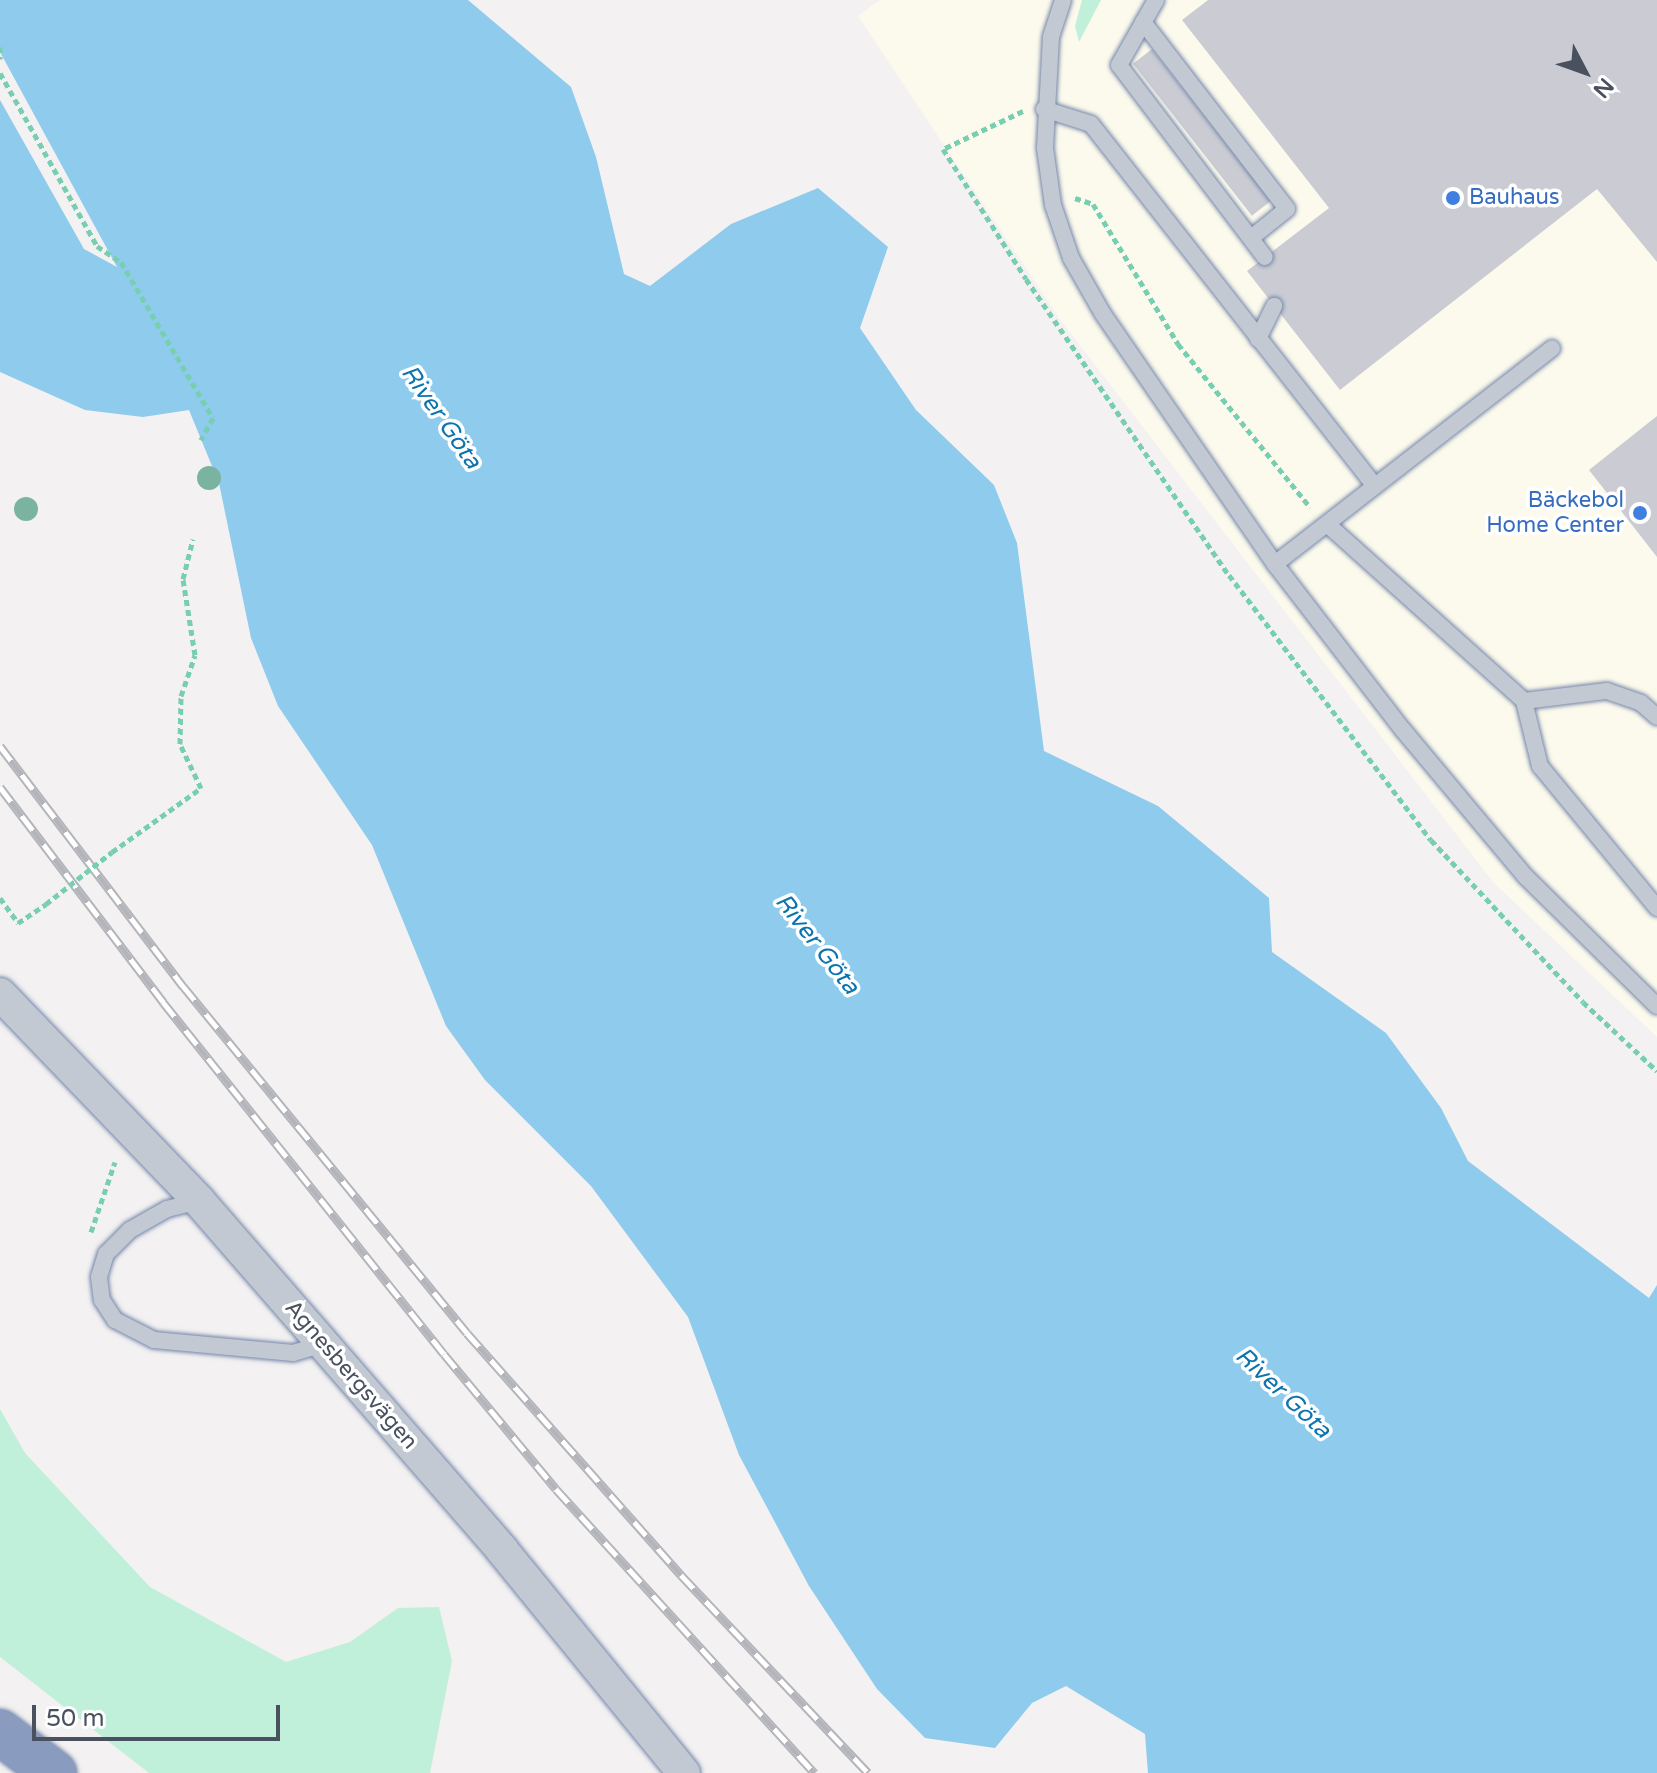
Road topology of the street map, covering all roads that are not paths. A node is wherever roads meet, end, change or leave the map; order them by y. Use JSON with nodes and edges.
{"nodes":[{"id":1,"x":1063,"y":0,"type":"edge"},
{"id":2,"x":1156,"y":0,"type":"edge"},
{"id":3,"x":1143,"y":22,"type":"junction"},
{"id":4,"x":1044,"y":109,"type":"junction"},
{"id":5,"x":1251,"y":238,"type":"junction"},
{"id":6,"x":1265,"y":257,"type":"dead end"},
{"id":7,"x":1274,"y":306,"type":"dead end"},
{"id":8,"x":1258,"y":339,"type":"junction"},
{"id":9,"x":1552,"y":348,"type":"dead end"},
{"id":10,"x":1375,"y":486,"type":"junction"},
{"id":11,"x":1327,"y":524,"type":"junction"},
{"id":12,"x":1275,"y":564,"type":"junction"},
{"id":13,"x":1524,"y":701,"type":"junction"},
{"id":14,"x":1657,"y":717,"type":"edge"},
{"id":15,"x":1657,"y":908,"type":"edge"},
{"id":16,"x":0,"y":994,"type":"edge"},
{"id":17,"x":1657,"y":1006,"type":"edge"},
{"id":18,"x":199,"y":1201,"type":"junction"},
{"id":19,"x":325,"y":1344,"type":"junction"},
{"id":20,"x":0,"y":1732,"type":"edge"},
{"id":21,"x":54,"y":1773,"type":"edge"},
{"id":22,"x":684,"y":1773,"type":"edge"}],
"edges":[{"from":1,"to":4,"type":"lane"},
{"from":2,"to":3,"type":"lane"},
{"from":3,"to":5,"type":"lane"},
{"from":3,"to":5,"type":"lane"},
{"from":4,"to":8,"type":"lane"},
{"from":4,"to":12,"type":"lane"},
{"from":5,"to":6,"type":"lane"},
{"from":7,"to":8,"type":"lane"},
{"from":8,"to":10,"type":"lane"},
{"from":9,"to":10,"type":"lane"},
{"from":10,"to":11,"type":"lane"},
{"from":11,"to":12,"type":"lane"},
{"from":11,"to":13,"type":"lane"},
{"from":12,"to":17,"type":"lane"},
{"from":13,"to":14,"type":"lane"},
{"from":13,"to":15,"type":"lane"},
{"from":16,"to":18,"type":"street","name":"Agnesbergsvägen"},
{"from":18,"to":19,"type":"street","name":"Agnesbergsvägen"},
{"from":18,"to":19,"type":"lane"},
{"from":19,"to":22,"type":"street","name":"Agnesbergsvägen"},
{"from":20,"to":21,"type":"highway"}]}
